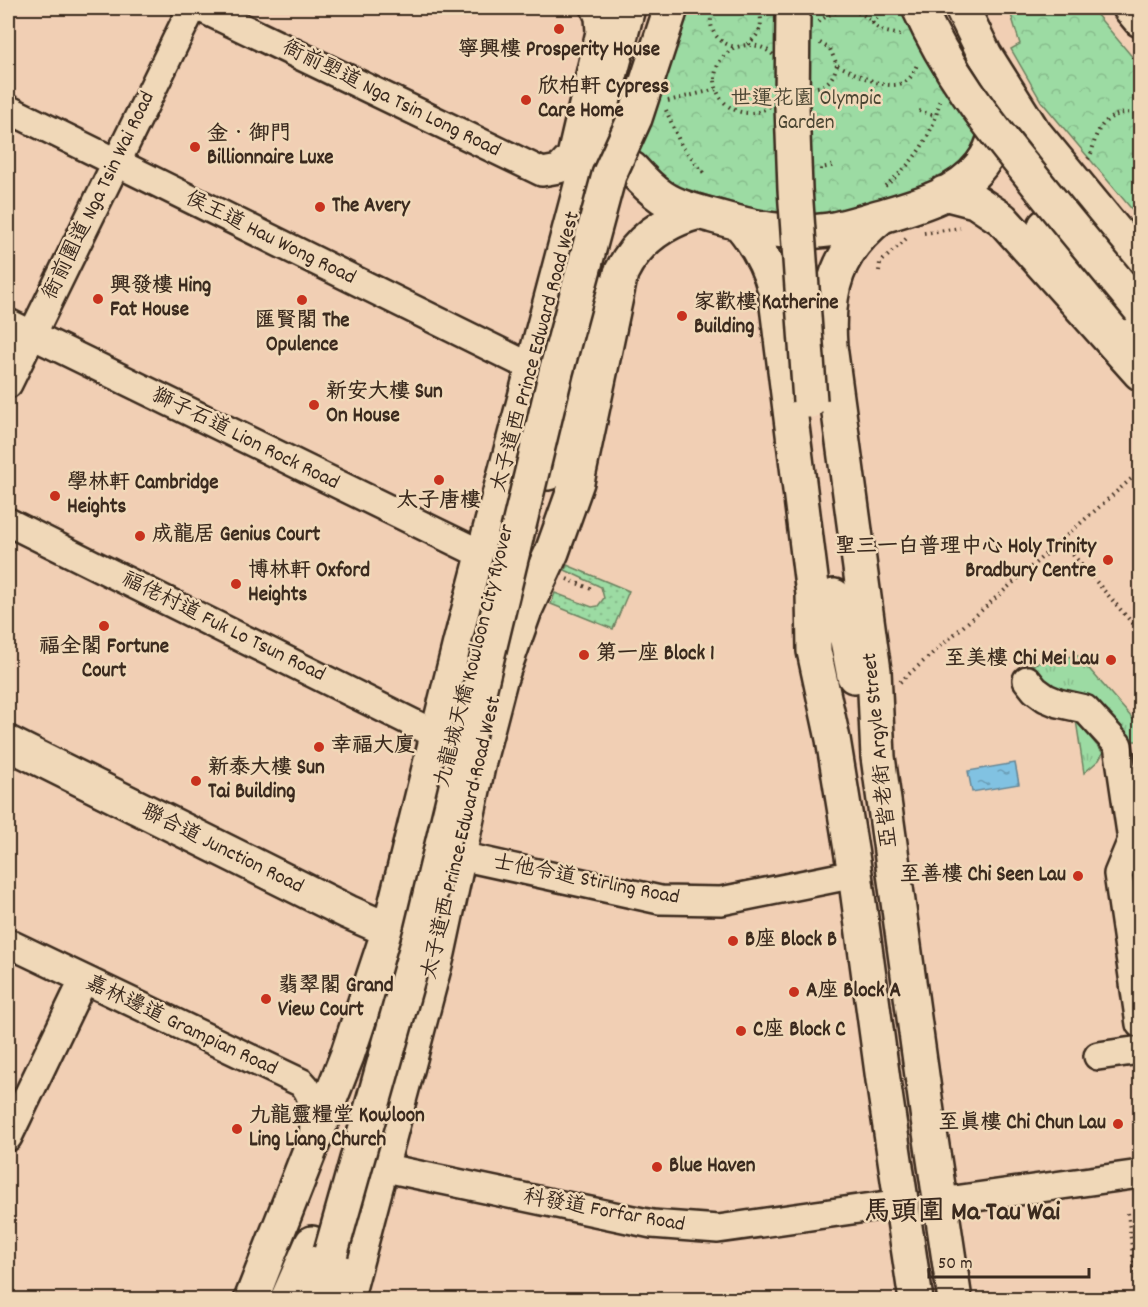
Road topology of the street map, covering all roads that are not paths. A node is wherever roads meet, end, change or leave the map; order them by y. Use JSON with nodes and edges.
{"nodes":[{"id":1,"x":192,"y":8,"type":"edge"},
{"id":2,"x":201,"y":8,"type":"edge"},
{"id":3,"x":595,"y":8,"type":"edge"},
{"id":4,"x":635,"y":8,"type":"edge"},
{"id":5,"x":671,"y":8,"type":"edge"},
{"id":6,"x":919,"y":8,"type":"edge"},
{"id":7,"x":962,"y":8,"type":"edge"},
{"id":8,"x":1131,"y":8,"type":"edge"},
{"id":9,"x":884,"y":15,"type":"edge"},
{"id":10,"x":804,"y":18,"type":"edge"},
{"id":11,"x":1140,"y":20,"type":"edge"},
{"id":12,"x":1002,"y":83,"type":"junction"},
{"id":13,"x":8,"y":110,"type":"edge"},
{"id":14,"x":635,"y":118,"type":"junction"},
{"id":15,"x":117,"y":163,"type":"junction"},
{"id":16,"x":632,"y":169,"type":"dead end"},
{"id":17,"x":944,"y":193,"type":"junction"},
{"id":18,"x":879,"y":202,"type":"junction"},
{"id":19,"x":699,"y":212,"type":"junction"},
{"id":20,"x":740,"y":224,"type":"junction"},
{"id":21,"x":1140,"y":261,"type":"edge"},
{"id":22,"x":1140,"y":309,"type":"edge"},
{"id":23,"x":8,"y":322,"type":"edge"},
{"id":24,"x":32,"y":335,"type":"junction"},
{"id":25,"x":1140,"y":338,"type":"edge"},
{"id":26,"x":533,"y":368,"type":"junction"},
{"id":27,"x":1140,"y":373,"type":"edge"},
{"id":28,"x":8,"y":384,"type":"edge"},
{"id":29,"x":8,"y":522,"type":"edge"},
{"id":30,"x":483,"y":555,"type":"junction"},
{"id":31,"x":834,"y":596,"type":"junction"},
{"id":32,"x":525,"y":610,"type":"junction"},
{"id":33,"x":1027,"y":680,"type":"dead end"},
{"id":34,"x":437,"y":735,"type":"junction"},
{"id":35,"x":833,"y":739,"type":"junction"},
{"id":36,"x":8,"y":743,"type":"edge"},
{"id":37,"x":878,"y":757,"type":"junction"},
{"id":38,"x":1133,"y":784,"type":"edge"},
{"id":39,"x":460,"y":856,"type":"junction"},
{"id":40,"x":855,"y":874,"type":"junction"},
{"id":41,"x":1129,"y":878,"type":"edge"},
{"id":42,"x":1140,"y":895,"type":"edge"},
{"id":43,"x":389,"y":930,"type":"junction"},
{"id":44,"x":1127,"y":937,"type":"junction"},
{"id":45,"x":8,"y":944,"type":"edge"},
{"id":46,"x":438,"y":953,"type":"junction"},
{"id":47,"x":83,"y":981,"type":"junction"},
{"id":48,"x":1140,"y":1024,"type":"edge"},
{"id":49,"x":1140,"y":1050,"type":"edge"},
{"id":50,"x":1098,"y":1056,"type":"dead end"},
{"id":51,"x":8,"y":1137,"type":"edge"},
{"id":52,"x":314,"y":1140,"type":"junction"},
{"id":53,"x":381,"y":1167,"type":"junction"},
{"id":54,"x":1137,"y":1189,"type":"edge"},
{"id":55,"x":940,"y":1202,"type":"junction"},
{"id":56,"x":901,"y":1203,"type":"junction"},
{"id":57,"x":258,"y":1292,"type":"edge"},
{"id":58,"x":347,"y":1294,"type":"edge"},
{"id":59,"x":287,"y":1299,"type":"edge"},
{"id":60,"x":320,"y":1299,"type":"edge"},
{"id":61,"x":916,"y":1299,"type":"edge"},
{"id":62,"x":955,"y":1299,"type":"edge"}],
"edges":[{"from":1,"to":15,"type":"street","name":"衙前圍道 Nga Tsin Wai Road"},
{"from":2,"to":3,"type":"street","name":"衙前塱道 Nga Tsin Long Road"},
{"from":4,"to":26,"type":"main road","name":"太子道西 Prince Edward Road West"},
{"from":4,"to":59,"type":"main road","name":"九龍城天橋 Kowloon City flyover"},
{"from":5,"to":14,"type":"main road","name":"九龍城天橋 Kowloon City flyover","bridge":true},
{"from":6,"to":22,"type":"main road","bridge":true},
{"from":7,"to":12,"type":"main road"},
{"from":8,"to":11,"type":"main road"},
{"from":9,"to":25,"type":"main road"},
{"from":10,"to":31,"type":"main road","bridge":true},
{"from":12,"to":17,"type":"main road"},
{"from":12,"to":21,"type":"main road"},
{"from":13,"to":15,"type":"street","name":"侯王道 Hau Wong Road"},
{"from":14,"to":32,"type":"main road","bridge":true},
{"from":14,"to":60,"type":"main road","name":"九龍城天橋 Kowloon City flyover","bridge":true},
{"from":15,"to":24,"type":"street","name":"衙前圍道 Nga Tsin Wai Road"},
{"from":15,"to":26,"type":"street","name":"侯王道 Hau Wong Road"},
{"from":16,"to":19,"type":"main road"},
{"from":17,"to":18,"type":"main road"},
{"from":17,"to":27,"type":"main road"},
{"from":18,"to":20,"type":"main road"},
{"from":18,"to":37,"type":"main road","name":"亞皆老街 Argyle Street"},
{"from":19,"to":20,"type":"main road"},
{"from":19,"to":32,"type":"main road","name":"太子道西 Prince Edward Road West"},
{"from":20,"to":35,"type":"main road","name":"亞皆老街 Argyle Street"},
{"from":23,"to":24,"type":"street","name":"獅子石道 Lion Rock Road"},
{"from":24,"to":28,"type":"street","name":"衙前圍道 Nga Tsin Wai Road"},
{"from":24,"to":30,"type":"street","name":"獅子石道 Lion Rock Road"},
{"from":26,"to":30,"type":"main road","name":"太子道西 Prince Edward Road West"},
{"from":29,"to":34,"type":"street","name":"福佬村道 Fuk Lo Tsun Road"},
{"from":30,"to":34,"type":"main road","name":"太子道西 Prince Edward Road West"},
{"from":31,"to":35,"type":"main road"},
{"from":31,"to":37,"type":"main road"},
{"from":32,"to":39,"type":"main road","name":"太子道西 Prince Edward Road West"},
{"from":33,"to":38,"type":"street"},
{"from":34,"to":43,"type":"main road","name":"太子道西 Prince Edward Road West"},
{"from":35,"to":40,"type":"main road","name":"亞皆老街 Argyle Street"},
{"from":36,"to":43,"type":"main road","name":"聯合道 Junction Road"},
{"from":37,"to":55,"type":"main road","name":"亞皆老街 Argyle Street"},
{"from":38,"to":41,"type":"street"},
{"from":39,"to":40,"type":"street","name":"士他令道 Stirling Road"},
{"from":39,"to":46,"type":"main road","name":"太子道西 Prince Edward Road West"},
{"from":40,"to":56,"type":"main road","name":"亞皆老街 Argyle Street"},
{"from":41,"to":44,"type":"street"},
{"from":42,"to":44,"type":"street"},
{"from":43,"to":46,"type":"main road","name":"聯合道 Junction Road"},
{"from":43,"to":52,"type":"main road","name":"太子道西 Prince Edward Road West"},
{"from":44,"to":48,"type":"street"},
{"from":45,"to":47,"type":"street","name":"嘉林邊道 Grampian Road"},
{"from":46,"to":53,"type":"main road","name":"太子道西 Prince Edward Road West"},
{"from":47,"to":51,"type":"street"},
{"from":47,"to":52,"type":"street","name":"嘉林邊道 Grampian Road"},
{"from":49,"to":50,"type":"street"},
{"from":52,"to":57,"type":"main road","name":"太子道西 Prince Edward Road West"},
{"from":53,"to":56,"type":"street","name":"科發道 Forfar Road"},
{"from":53,"to":58,"type":"main road","name":"太子道西 Prince Edward Road West"},
{"from":54,"to":55,"type":"street"},
{"from":55,"to":62,"type":"main road","name":"亞皆老街 Argyle Street"},
{"from":56,"to":61,"type":"main road","name":"亞皆老街 Argyle Street"}]}
